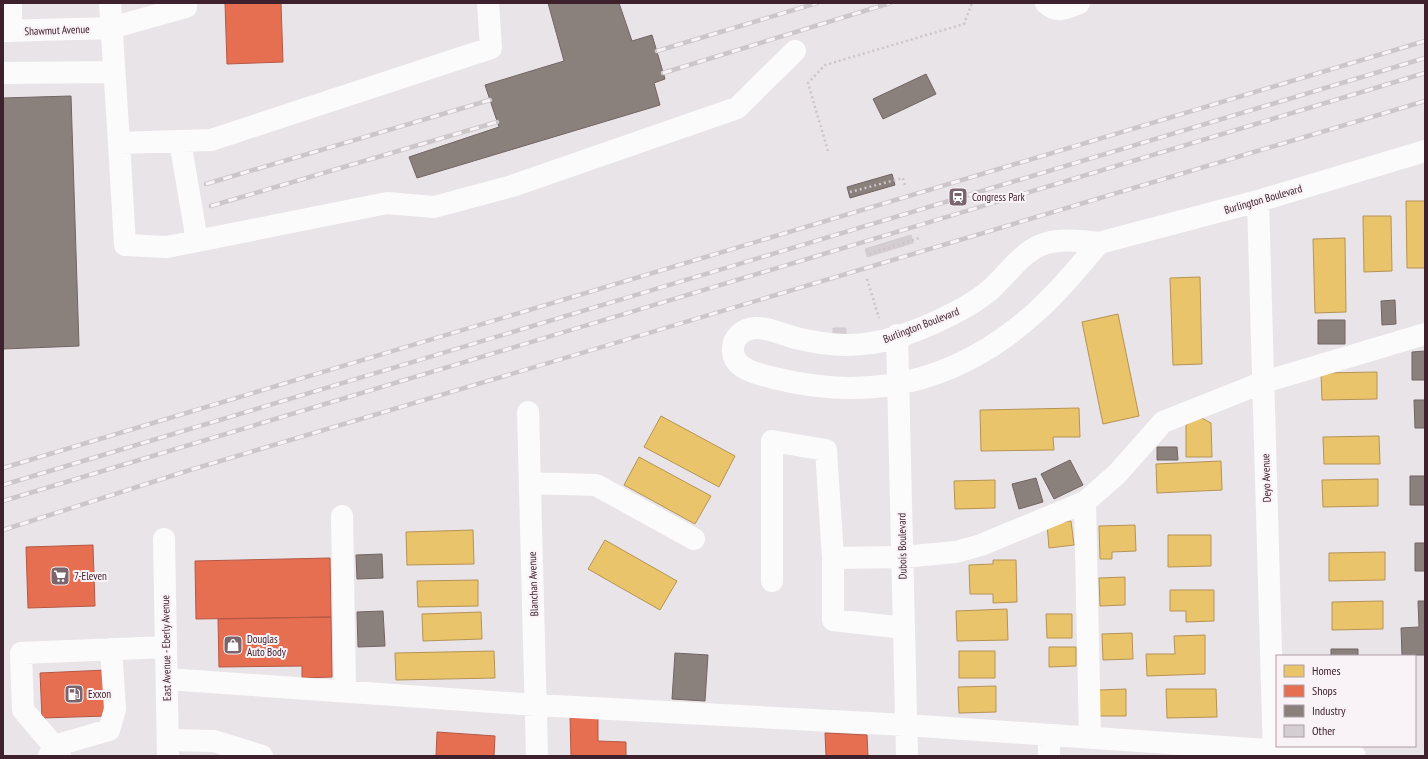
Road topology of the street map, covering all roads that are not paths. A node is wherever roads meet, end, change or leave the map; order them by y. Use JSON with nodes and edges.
{"nodes":[{"id":1,"x":11,"y":3,"type":"edge"},
{"id":2,"x":110,"y":3,"type":"edge"},
{"id":3,"x":186,"y":3,"type":"edge"},
{"id":4,"x":488,"y":3,"type":"edge"},
{"id":5,"x":1046,"y":3,"type":"edge"},
{"id":6,"x":1079,"y":3,"type":"edge"},
{"id":7,"x":111,"y":28,"type":"junction"},
{"id":8,"x":7,"y":31,"type":"edge"},
{"id":9,"x":795,"y":51,"type":"dead end"},
{"id":10,"x":114,"y":72,"type":"junction"},
{"id":11,"x":3,"y":73,"type":"edge"},
{"id":12,"x":180,"y":141,"type":"junction"},
{"id":13,"x":119,"y":143,"type":"junction"},
{"id":14,"x":1425,"y":151,"type":"edge"},
{"id":15,"x":1258,"y":201,"type":"junction"},
{"id":16,"x":197,"y":241,"type":"junction"},
{"id":17,"x":1099,"y":243,"type":"junction"},
{"id":18,"x":1425,"y":334,"type":"edge"},
{"id":19,"x":897,"y":336,"type":"junction"},
{"id":20,"x":1264,"y":382,"type":"junction"},
{"id":21,"x":898,"y":385,"type":"junction"},
{"id":22,"x":528,"y":412,"type":"dead end"},
{"id":23,"x":530,"y":483,"type":"junction"},
{"id":24,"x":1085,"y":502,"type":"junction"},
{"id":25,"x":342,"y":516,"type":"dead end"},
{"id":26,"x":164,"y":539,"type":"dead end"},
{"id":27,"x":694,"y":539,"type":"dead end"},
{"id":28,"x":902,"y":557,"type":"junction"},
{"id":29,"x":833,"y":558,"type":"junction"},
{"id":30,"x":772,"y":581,"type":"dead end"},
{"id":31,"x":904,"y":628,"type":"junction"},
{"id":32,"x":166,"y":647,"type":"junction"},
{"id":33,"x":110,"y":649,"type":"junction"},
{"id":34,"x":167,"y":679,"type":"junction"},
{"id":35,"x":345,"y":691,"type":"junction"},
{"id":36,"x":536,"y":706,"type":"junction"},
{"id":37,"x":906,"y":725,"type":"junction"},
{"id":38,"x":1090,"y":738,"type":"junction"},
{"id":39,"x":1049,"y":746,"type":"edge"},
{"id":40,"x":168,"y":748,"type":"edge"},
{"id":41,"x":54,"y":753,"type":"edge"},
{"id":42,"x":1274,"y":753,"type":"edge"},
{"id":43,"x":262,"y":756,"type":"edge"},
{"id":44,"x":537,"y":756,"type":"edge"},
{"id":45,"x":907,"y":756,"type":"edge"},
{"id":46,"x":1342,"y":756,"type":"edge"}],
"edges":[{"from":1,"to":8,"type":"street"},
{"from":2,"to":7,"type":"street"},
{"from":3,"to":7,"type":"street","name":"Shawmut Avenue"},
{"from":4,"to":12,"type":"street"},
{"from":5,"to":6,"type":"street"},
{"from":7,"to":8,"type":"street","name":"Shawmut Avenue"},
{"from":7,"to":10,"type":"street"},
{"from":9,"to":16,"type":"street"},
{"from":10,"to":11,"type":"street"},
{"from":10,"to":13,"type":"street"},
{"from":12,"to":13,"type":"street"},
{"from":12,"to":16,"type":"street"},
{"from":13,"to":16,"type":"street"},
{"from":14,"to":15,"type":"street","name":"Burlington Boulevard"},
{"from":15,"to":17,"type":"street","name":"Burlington Boulevard"},
{"from":15,"to":20,"type":"street","name":"Deyo Avenue"},
{"from":17,"to":19,"type":"street","name":"Burlington Boulevard"},
{"from":17,"to":21,"type":"street","name":"Burlington Boulevard"},
{"from":18,"to":20,"type":"street"},
{"from":19,"to":21,"type":"street","name":"Dubois Boulevard"},
{"from":19,"to":21,"type":"street","name":"Burlington Boulevard"},
{"from":20,"to":24,"type":"street"},
{"from":20,"to":42,"type":"street","name":"Deyo Avenue"},
{"from":21,"to":28,"type":"street","name":"Dubois Boulevard"},
{"from":22,"to":23,"type":"street","name":"Blanchan Avenue"},
{"from":23,"to":27,"type":"street"},
{"from":23,"to":36,"type":"street","name":"Blanchan Avenue"},
{"from":24,"to":28,"type":"street"},
{"from":24,"to":38,"type":"street"},
{"from":25,"to":35,"type":"street"},
{"from":26,"to":32,"type":"street","name":"East Avenue - Eberly Avenue"},
{"from":28,"to":29,"type":"street"},
{"from":28,"to":31,"type":"street","name":"Dubois Boulevard"},
{"from":29,"to":30,"type":"street"},
{"from":29,"to":31,"type":"street"},
{"from":31,"to":37,"type":"street","name":"Dubois Boulevard"},
{"from":32,"to":33,"type":"street"},
{"from":32,"to":34,"type":"street","name":"East Avenue - Eberly Avenue"},
{"from":33,"to":41,"type":"street"},
{"from":33,"to":41,"type":"street"},
{"from":34,"to":35,"type":"street"},
{"from":34,"to":40,"type":"street","name":"East Avenue - Eberly Avenue"},
{"from":35,"to":36,"type":"street"},
{"from":36,"to":37,"type":"street"},
{"from":36,"to":44,"type":"street","name":"Blanchan Avenue"},
{"from":37,"to":39,"type":"street"},
{"from":37,"to":45,"type":"street","name":"Dubois Boulevard"},
{"from":38,"to":39,"type":"street"},
{"from":38,"to":42,"type":"street"},
{"from":40,"to":43,"type":"street"},
{"from":42,"to":46,"type":"street"}]}
